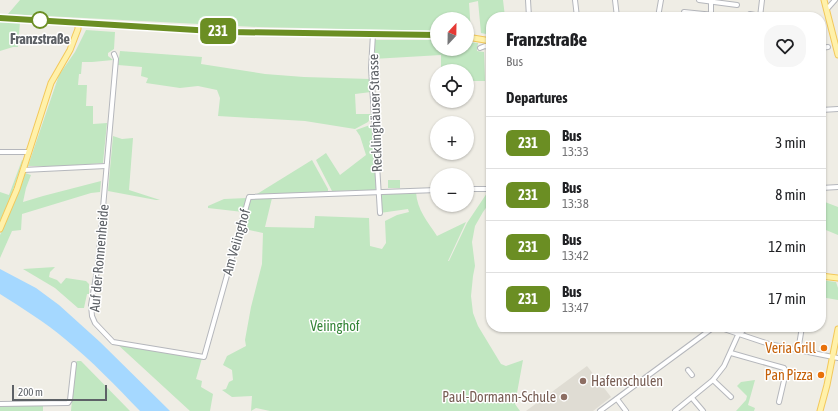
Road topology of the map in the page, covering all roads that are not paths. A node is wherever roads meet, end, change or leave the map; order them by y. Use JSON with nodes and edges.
{"nodes":[{"id":1,"x":528,"y":0,"type":"edge"},
{"id":2,"x":575,"y":0,"type":"edge"},
{"id":3,"x":616,"y":0,"type":"edge"},
{"id":4,"x":660,"y":0,"type":"edge"},
{"id":5,"x":699,"y":0,"type":"edge"},
{"id":6,"x":762,"y":0,"type":"edge"},
{"id":7,"x":824,"y":0,"type":"edge"},
{"id":8,"x":835,"y":0,"type":"edge"},
{"id":9,"x":711,"y":1,"type":"edge"},
{"id":10,"x":737,"y":5,"type":"dead end"},
{"id":11,"x":827,"y":9,"type":"junction"},
{"id":12,"x":529,"y":12,"type":"edge"},
{"id":13,"x":576,"y":12,"type":"edge"},
{"id":14,"x":617,"y":12,"type":"edge"},
{"id":15,"x":659,"y":12,"type":"edge"},
{"id":16,"x":711,"y":12,"type":"edge"},
{"id":17,"x":760,"y":12,"type":"edge"},
{"id":18,"x":0,"y":18,"type":"edge"},
{"id":19,"x":78,"y":23,"type":"junction"},
{"id":20,"x":373,"y":34,"type":"junction"},
{"id":21,"x":430,"y":36,"type":"edge"},
{"id":22,"x":474,"y":38,"type":"edge"},
{"id":23,"x":486,"y":40,"type":"edge"},
{"id":24,"x":486,"y":46,"type":"edge"},
{"id":25,"x":480,"y":48,"type":"dead end"},
{"id":26,"x":114,"y":54,"type":"dead end"},
{"id":27,"x":838,"y":55,"type":"edge"},
{"id":28,"x":838,"y":109,"type":"edge"},
{"id":29,"x":826,"y":110,"type":"edge"},
{"id":30,"x":0,"y":152,"type":"edge"},
{"id":31,"x":29,"y":152,"type":"junction"},
{"id":32,"x":106,"y":166,"type":"junction"},
{"id":33,"x":23,"y":170,"type":"junction"},
{"id":34,"x":838,"y":187,"type":"edge"},
{"id":35,"x":826,"y":188,"type":"edge"},
{"id":36,"x":474,"y":189,"type":"edge"},
{"id":37,"x":486,"y":189,"type":"edge"},
{"id":38,"x":430,"y":190,"type":"edge"},
{"id":39,"x":377,"y":192,"type":"junction"},
{"id":40,"x":380,"y":212,"type":"dead end"},
{"id":41,"x":0,"y":228,"type":"edge"},
{"id":42,"x":826,"y":277,"type":"edge"},
{"id":43,"x":838,"y":278,"type":"edge"},
{"id":44,"x":838,"y":329,"type":"edge"},
{"id":45,"x":707,"y":332,"type":"edge"},
{"id":46,"x":730,"y":332,"type":"edge"},
{"id":47,"x":741,"y":332,"type":"edge"},
{"id":48,"x":801,"y":332,"type":"edge"},
{"id":49,"x":738,"y":335,"type":"junction"},
{"id":50,"x":113,"y":342,"type":"joint"},
{"id":51,"x":798,"y":351,"type":"junction"},
{"id":52,"x":730,"y":353,"type":"junction"},
{"id":53,"x":835,"y":358,"type":"edge"},
{"id":54,"x":74,"y":364,"type":"dead end"},
{"id":55,"x":688,"y":370,"type":"dead end"},
{"id":56,"x":692,"y":376,"type":"dead end"},
{"id":57,"x":713,"y":380,"type":"junction"},
{"id":58,"x":692,"y":398,"type":"junction"},
{"id":59,"x":731,"y":398,"type":"dead end"},
{"id":60,"x":616,"y":399,"type":"junction"},
{"id":61,"x":779,"y":402,"type":"dead end"},
{"id":62,"x":0,"y":404,"type":"edge"},
{"id":63,"x":600,"y":411,"type":"edge"},
{"id":64,"x":626,"y":411,"type":"edge"},
{"id":65,"x":676,"y":411,"type":"edge"},
{"id":66,"x":702,"y":411,"type":"edge"},
{"id":67,"x":820,"y":411,"type":"edge"}],
"edges":[{"from":1,"to":12,"type":"street"},
{"from":2,"to":13,"type":"street"},
{"from":3,"to":14,"type":"street"},
{"from":4,"to":15,"type":"street"},
{"from":5,"to":9,"type":"street"},
{"from":6,"to":17,"type":"street"},
{"from":7,"to":11,"type":"main road"},
{"from":8,"to":11,"type":"street"},
{"from":9,"to":10,"type":"street"},
{"from":9,"to":16,"type":"street"},
{"from":11,"to":27,"type":"main road"},
{"from":18,"to":19,"type":"main road","name":"Recklinghäuser Strasse"},
{"from":19,"to":20,"type":"main road","name":"Recklinghäuser Strasse"},
{"from":19,"to":31,"type":"main road"},
{"from":20,"to":21,"type":"main road","name":"Recklinghäuser Strasse"},
{"from":20,"to":39,"type":"street","name":"Recklinghäuser Strasse"},
{"from":22,"to":23,"type":"main road"},
{"from":24,"to":25,"type":"street"},
{"from":26,"to":32,"type":"street","name":"Auf der Ronnenheide"},
{"from":28,"to":29,"type":"street"},
{"from":30,"to":31,"type":"street"},
{"from":31,"to":33,"type":"main road"},
{"from":32,"to":33,"type":"street"},
{"from":32,"to":50,"type":"street","name":"Auf der Ronnenheide"},
{"from":33,"to":41,"type":"main road"},
{"from":34,"to":35,"type":"street"},
{"from":36,"to":37,"type":"street"},
{"from":38,"to":39,"type":"street","name":"Am Veiinghof"},
{"from":39,"to":40,"type":"street","name":"Recklinghäuser Strasse"},
{"from":39,"to":50,"type":"street","name":"Am Veiinghof"},
{"from":42,"to":43,"type":"main road"},
{"from":44,"to":53,"type":"main road"},
{"from":45,"to":60,"type":"street"},
{"from":46,"to":49,"type":"street"},
{"from":47,"to":49,"type":"street"},
{"from":48,"to":51,"type":"street"},
{"from":49,"to":51,"type":"street"},
{"from":49,"to":52,"type":"street"},
{"from":51,"to":53,"type":"street"},
{"from":52,"to":57,"type":"street"},
{"from":52,"to":61,"type":"street"},
{"from":53,"to":67,"type":"main road"},
{"from":54,"to":62,"type":"street"},
{"from":55,"to":56,"type":"street"},
{"from":57,"to":58,"type":"street"},
{"from":57,"to":59,"type":"street"},
{"from":58,"to":65,"type":"street"},
{"from":58,"to":66,"type":"street"},
{"from":60,"to":63,"type":"street"},
{"from":60,"to":64,"type":"street"}]}
